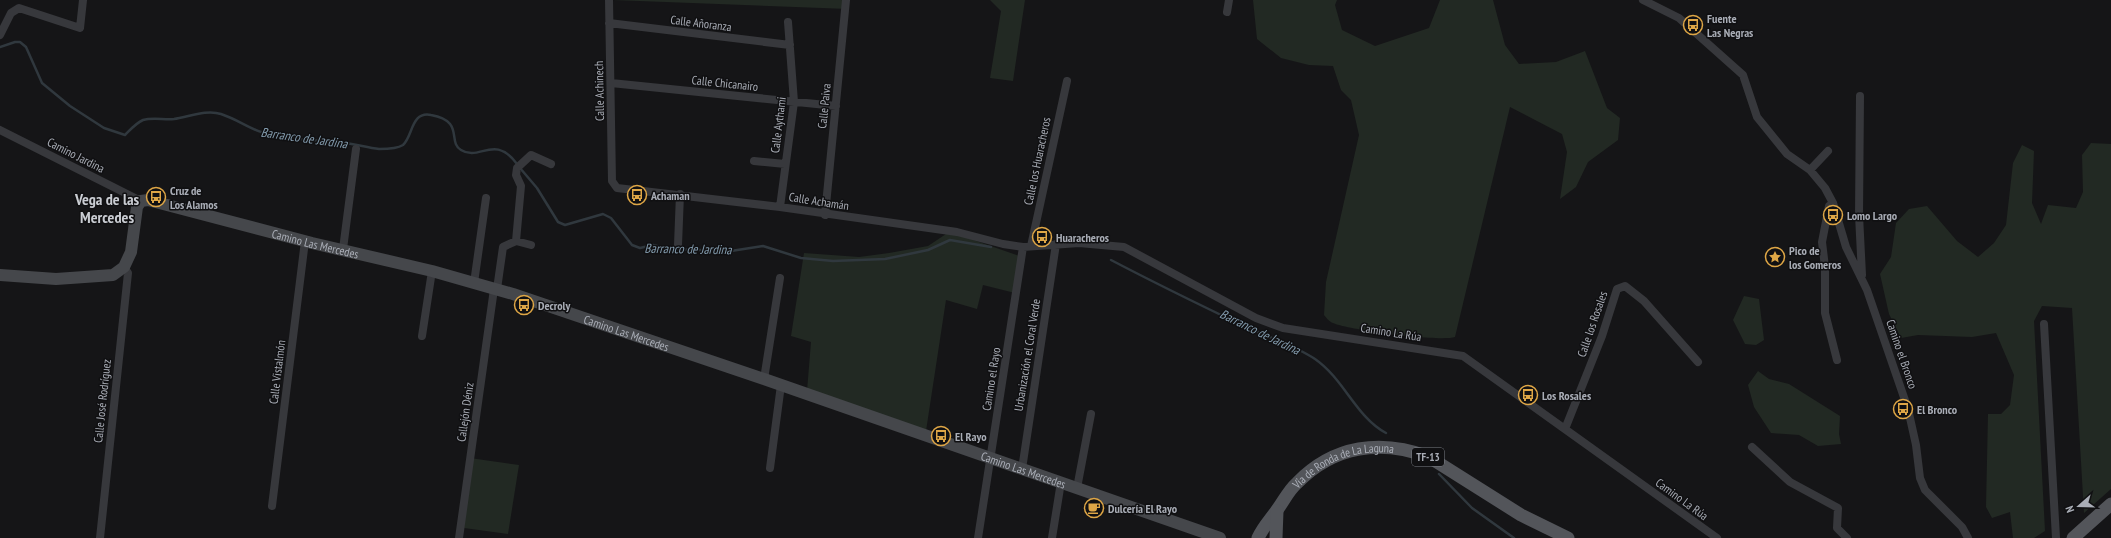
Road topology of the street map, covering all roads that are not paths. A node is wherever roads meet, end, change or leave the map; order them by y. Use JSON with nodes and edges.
{"nodes":[{"id":1,"x":83,"y":0,"type":"edge"},
{"id":2,"x":609,"y":0,"type":"edge"},
{"id":3,"x":846,"y":0,"type":"edge"},
{"id":4,"x":1229,"y":0,"type":"edge"},
{"id":5,"x":1644,"y":0,"type":"edge"},
{"id":6,"x":1227,"y":12,"type":"dead end"},
{"id":7,"x":788,"y":22,"type":"dead end"},
{"id":8,"x":609,"y":23,"type":"junction"},
{"id":9,"x":0,"y":35,"type":"edge"},
{"id":10,"x":790,"y":46,"type":"junction"},
{"id":11,"x":1067,"y":81,"type":"dead end"},
{"id":12,"x":611,"y":83,"type":"junction"},
{"id":13,"x":1860,"y":96,"type":"dead end"},
{"id":14,"x":794,"y":102,"type":"junction"},
{"id":15,"x":836,"y":106,"type":"junction"},
{"id":16,"x":0,"y":130,"type":"edge"},
{"id":17,"x":356,"y":149,"type":"dead end"},
{"id":18,"x":1828,"y":150,"type":"dead end"},
{"id":19,"x":754,"y":161,"type":"dead end"},
{"id":20,"x":551,"y":164,"type":"dead end"},
{"id":21,"x":785,"y":164,"type":"junction"},
{"id":22,"x":1810,"y":170,"type":"junction"},
{"id":23,"x":612,"y":181,"type":"joint"},
{"id":24,"x":680,"y":194,"type":"junction"},
{"id":25,"x":486,"y":198,"type":"dead end"},
{"id":26,"x":141,"y":201,"type":"junction"},
{"id":27,"x":1833,"y":203,"type":"junction"},
{"id":28,"x":780,"y":207,"type":"junction"},
{"id":29,"x":826,"y":215,"type":"junction"},
{"id":30,"x":305,"y":241,"type":"junction"},
{"id":31,"x":516,"y":241,"type":"junction"},
{"id":32,"x":1056,"y":244,"type":"junction"},
{"id":33,"x":531,"y":245,"type":"dead end"},
{"id":34,"x":678,"y":245,"type":"dead end"},
{"id":35,"x":1027,"y":247,"type":"junction"},
{"id":36,"x":343,"y":250,"type":"junction"},
{"id":37,"x":124,"y":267,"type":"junction"},
{"id":38,"x":432,"y":271,"type":"junction"},
{"id":39,"x":0,"y":275,"type":"edge"},
{"id":40,"x":780,"y":278,"type":"dead end"},
{"id":41,"x":1862,"y":280,"type":"junction"},
{"id":42,"x":474,"y":283,"type":"junction"},
{"id":43,"x":496,"y":289,"type":"junction"},
{"id":44,"x":2044,"y":324,"type":"dead end"},
{"id":45,"x":422,"y":336,"type":"dead end"},
{"id":46,"x":1837,"y":360,"type":"dead end"},
{"id":47,"x":1698,"y":362,"type":"dead end"},
{"id":48,"x":764,"y":379,"type":"junction"},
{"id":49,"x":782,"y":385,"type":"junction"},
{"id":50,"x":1091,"y":414,"type":"dead end"},
{"id":51,"x":1565,"y":430,"type":"junction"},
{"id":52,"x":1752,"y":447,"type":"dead end"},
{"id":53,"x":990,"y":458,"type":"junction"},
{"id":54,"x":770,"y":468,"type":"dead end"},
{"id":55,"x":1022,"y":469,"type":"junction"},
{"id":56,"x":1061,"y":482,"type":"junction"},
{"id":57,"x":1077,"y":488,"type":"junction"},
{"id":58,"x":2111,"y":504,"type":"edge"},
{"id":59,"x":272,"y":506,"type":"dead end"},
{"id":60,"x":1277,"y":510,"type":"junction"},
{"id":61,"x":1198,"y":534,"type":"edge"},
{"id":62,"x":100,"y":538,"type":"edge"},
{"id":63,"x":459,"y":538,"type":"edge"},
{"id":64,"x":978,"y":538,"type":"edge"},
{"id":65,"x":1052,"y":538,"type":"edge"},
{"id":66,"x":1220,"y":538,"type":"edge"},
{"id":67,"x":1258,"y":538,"type":"edge"},
{"id":68,"x":1276,"y":538,"type":"edge"},
{"id":69,"x":1568,"y":538,"type":"edge"},
{"id":70,"x":1717,"y":538,"type":"edge"},
{"id":71,"x":1847,"y":538,"type":"edge"},
{"id":72,"x":1968,"y":538,"type":"edge"},
{"id":73,"x":2056,"y":538,"type":"edge"},
{"id":74,"x":2074,"y":538,"type":"edge"}],
"edges":[{"from":1,"to":9,"type":"street"},
{"from":2,"to":8,"type":"street","name":"Calle Achinech"},
{"from":3,"to":15,"type":"street","name":"Calle Paiva"},
{"from":4,"to":6,"type":"street"},
{"from":5,"to":22,"type":"street"},
{"from":7,"to":10,"type":"street","name":"Calle Aythami"},
{"from":8,"to":10,"type":"street","name":"Calle Añoranza"},
{"from":8,"to":12,"type":"street","name":"Calle Achinech"},
{"from":10,"to":14,"type":"street","name":"Calle Aythami"},
{"from":11,"to":35,"type":"street","name":"Calle los Huaracheros"},
{"from":12,"to":14,"type":"street","name":"Calle Chicanairo"},
{"from":12,"to":23,"type":"street","name":"Calle Achinech"},
{"from":13,"to":41,"type":"street"},
{"from":14,"to":15,"type":"street","name":"Calle Chicanairo"},
{"from":14,"to":21,"type":"street","name":"Calle Aythami"},
{"from":15,"to":29,"type":"street","name":"Calle Paiva"},
{"from":16,"to":26,"type":"street","name":"Camino Jardina"},
{"from":17,"to":36,"type":"street"},
{"from":18,"to":22,"type":"street"},
{"from":19,"to":21,"type":"street"},
{"from":20,"to":31,"type":"street"},
{"from":21,"to":28,"type":"street","name":"Calle Aythami"},
{"from":22,"to":27,"type":"street"},
{"from":23,"to":24,"type":"street","name":"Calle Achamán"},
{"from":24,"to":28,"type":"street","name":"Calle Achamán"},
{"from":24,"to":34,"type":"street"},
{"from":25,"to":42,"type":"street"},
{"from":26,"to":30,"type":"main road","name":"Camino Las Mercedes"},
{"from":26,"to":37,"type":"main road"},
{"from":27,"to":41,"type":"street"},
{"from":27,"to":46,"type":"street"},
{"from":28,"to":29,"type":"street","name":"Calle Achamán"},
{"from":29,"to":35,"type":"street","name":"Calle Achamán"},
{"from":30,"to":36,"type":"main road","name":"Camino Las Mercedes"},
{"from":30,"to":59,"type":"street","name":"Calle Vistalmón"},
{"from":31,"to":33,"type":"street"},
{"from":31,"to":43,"type":"street","name":"Callejón Déniz"},
{"from":32,"to":35,"type":"street","name":"Camino La Rúa"},
{"from":32,"to":51,"type":"street","name":"Camino La Rúa"},
{"from":32,"to":55,"type":"street","name":"Urbanización el Coral Verde"},
{"from":35,"to":53,"type":"street","name":"Camino el Rayo"},
{"from":36,"to":38,"type":"main road","name":"Camino Las Mercedes"},
{"from":37,"to":39,"type":"main road"},
{"from":37,"to":62,"type":"street","name":"Calle José Rodríguez"},
{"from":38,"to":42,"type":"main road","name":"Camino Las Mercedes"},
{"from":38,"to":45,"type":"street"},
{"from":40,"to":48,"type":"street"},
{"from":41,"to":72,"type":"street","name":"Camino el Bronco"},
{"from":42,"to":43,"type":"main road","name":"Camino Las Mercedes"},
{"from":43,"to":48,"type":"main road","name":"Camino Las Mercedes"},
{"from":43,"to":63,"type":"street","name":"Callejón Déniz"},
{"from":44,"to":73,"type":"street"},
{"from":47,"to":51,"type":"street","name":"Calle los Rosales"},
{"from":48,"to":49,"type":"main road","name":"Camino Las Mercedes"},
{"from":49,"to":53,"type":"main road","name":"Camino Las Mercedes"},
{"from":49,"to":54,"type":"street"},
{"from":50,"to":57,"type":"street"},
{"from":51,"to":70,"type":"street","name":"Camino La Rúa"},
{"from":52,"to":71,"type":"street"},
{"from":53,"to":55,"type":"main road","name":"Camino Las Mercedes"},
{"from":53,"to":64,"type":"street","name":"Camino el Rayo"},
{"from":55,"to":56,"type":"main road","name":"Camino Las Mercedes"},
{"from":56,"to":57,"type":"main road","name":"Camino Las Mercedes"},
{"from":56,"to":65,"type":"street"},
{"from":57,"to":61,"type":"main road","name":"Camino Las Mercedes"},
{"from":58,"to":74,"type":"main road"},
{"from":60,"to":67,"type":"main road","name":"Vía de Ronda de La Laguna","number":"TF-13"},
{"from":60,"to":68,"type":"main road"},
{"from":60,"to":69,"type":"main road","name":"Vía de Ronda de La Laguna","number":"TF-13"},
{"from":61,"to":66,"type":"main road","name":"Camino Las Mercedes"}]}
